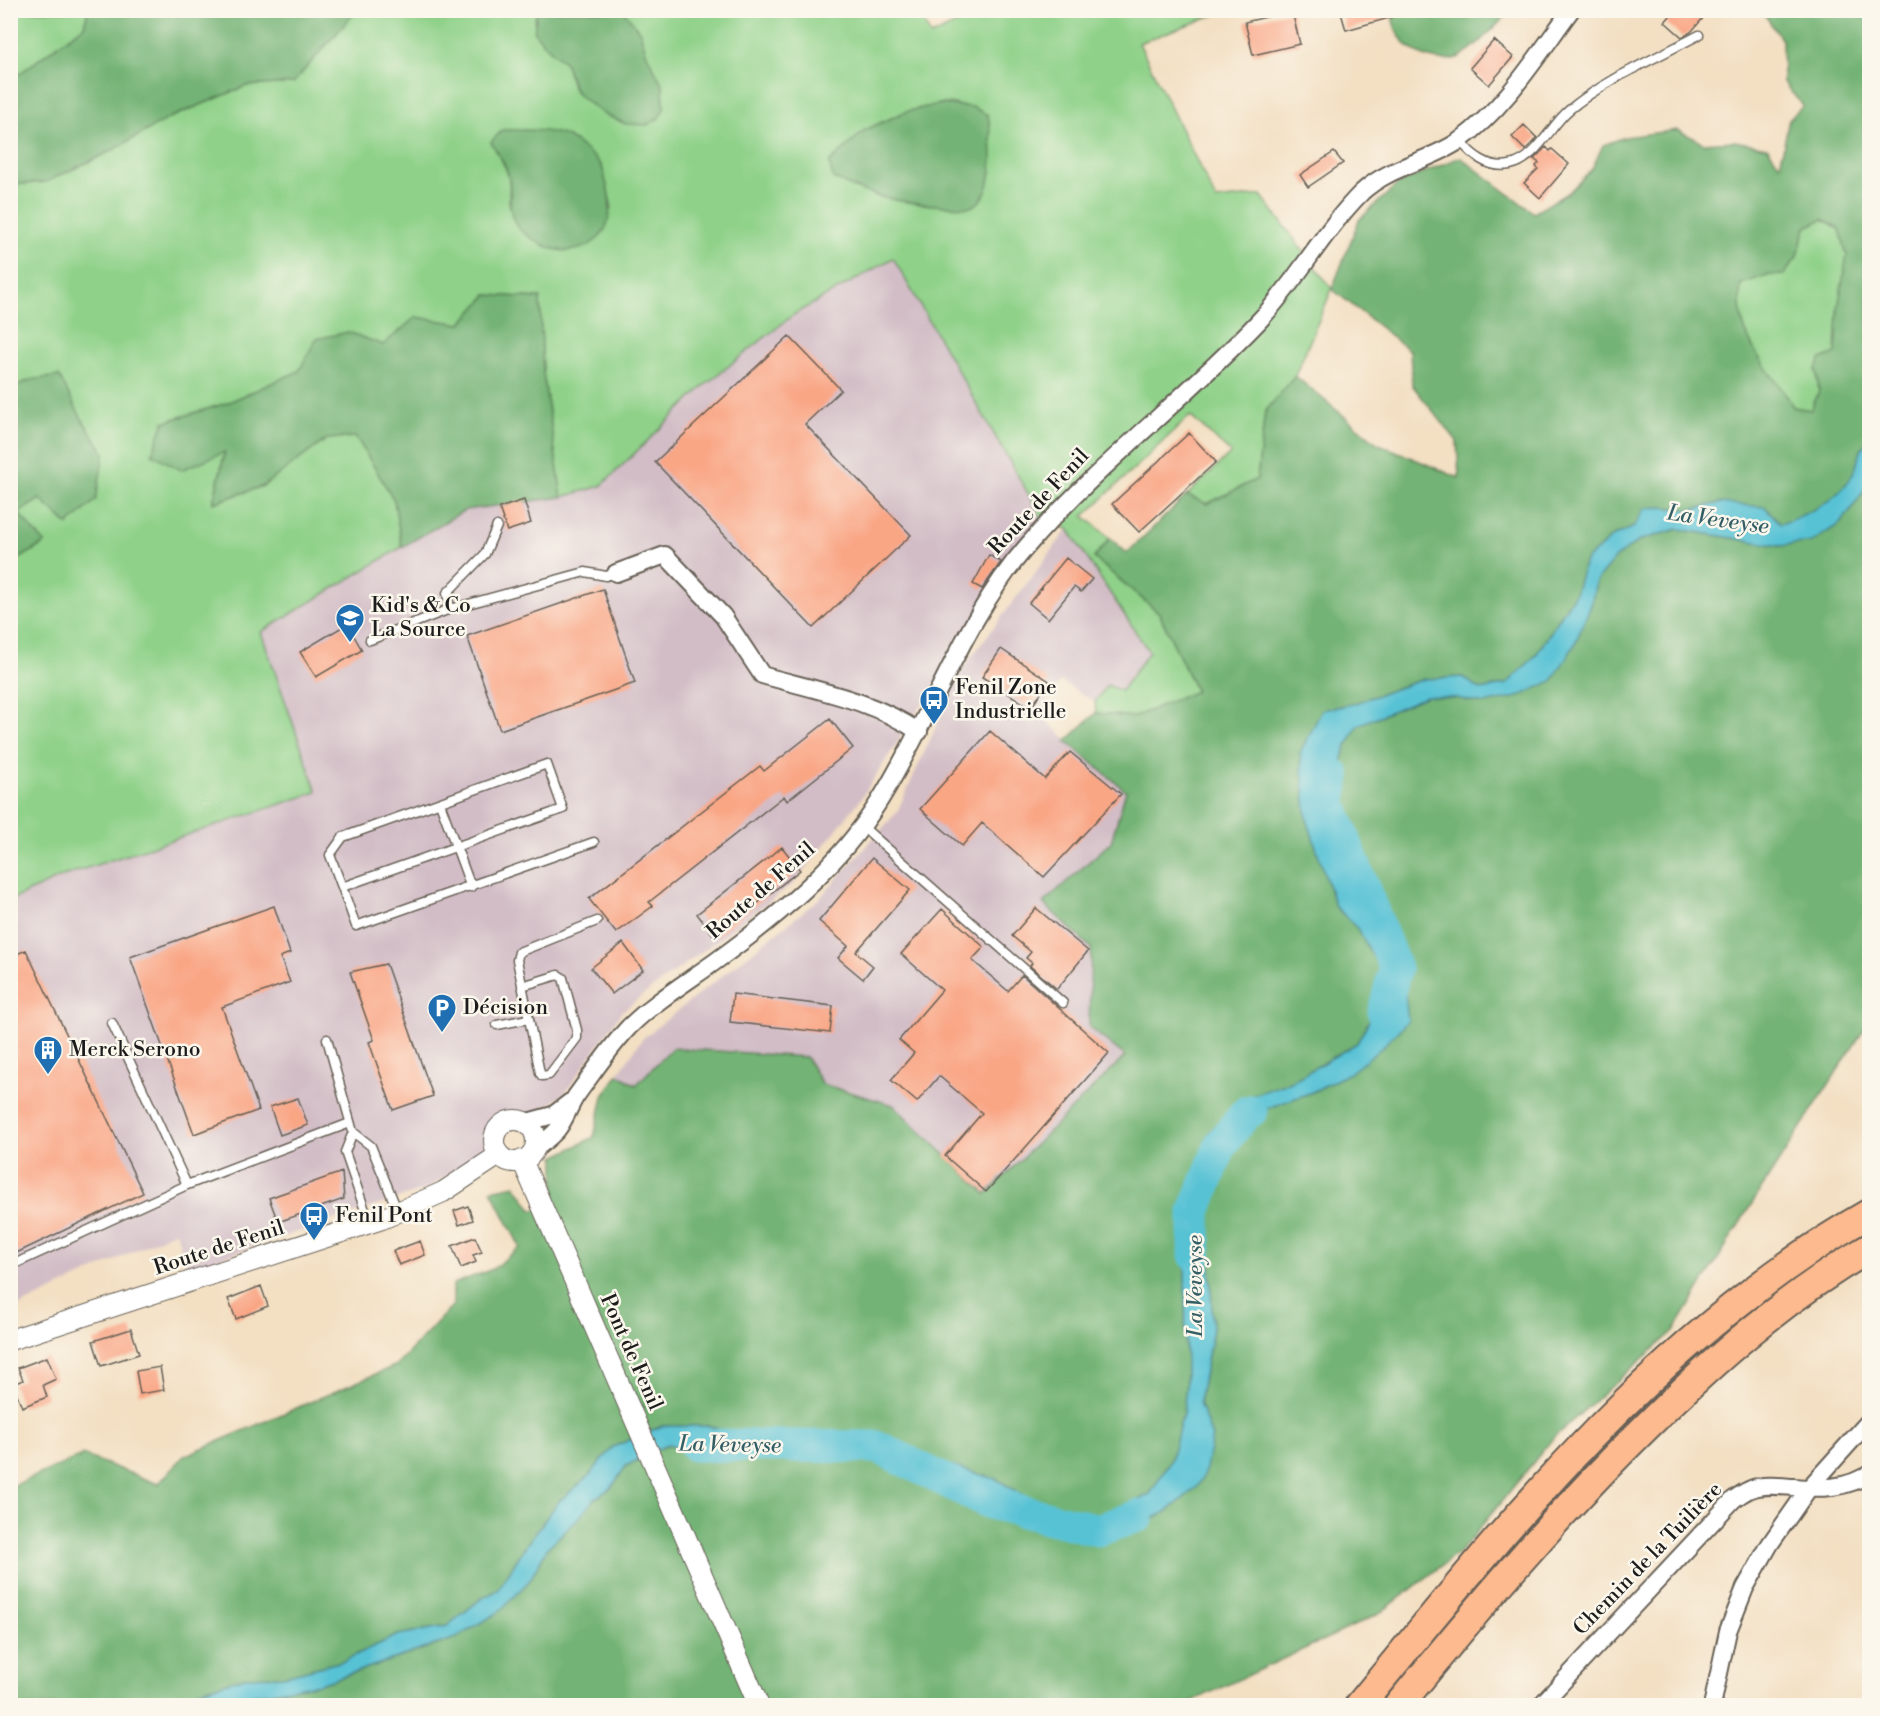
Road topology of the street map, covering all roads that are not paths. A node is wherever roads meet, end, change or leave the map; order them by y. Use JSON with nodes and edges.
{"nodes":[{"id":1,"x":1571,"y":10,"type":"edge"},
{"id":2,"x":1699,"y":35,"type":"dead end"},
{"id":3,"x":1459,"y":140,"type":"junction"},
{"id":4,"x":497,"y":526,"type":"dead end"},
{"id":5,"x":616,"y":573,"type":"joint"},
{"id":6,"x":450,"y":609,"type":"junction"},
{"id":7,"x":370,"y":640,"type":"dead end"},
{"id":8,"x":919,"y":732,"type":"junction"},
{"id":9,"x":440,"y":803,"type":"junction"},
{"id":10,"x":861,"y":826,"type":"junction"},
{"id":11,"x":594,"y":842,"type":"dead end"},
{"id":12,"x":457,"y":847,"type":"junction"},
{"id":13,"x":471,"y":886,"type":"junction"},
{"id":14,"x":342,"y":887,"type":"junction"},
{"id":15,"x":597,"y":921,"type":"dead end"},
{"id":16,"x":522,"y":986,"type":"junction"},
{"id":17,"x":1063,"y":1003,"type":"dead end"},
{"id":18,"x":528,"y":1019,"type":"junction"},
{"id":19,"x":112,"y":1023,"type":"dead end"},
{"id":20,"x":497,"y":1025,"type":"dead end"},
{"id":21,"x":327,"y":1039,"type":"dead end"},
{"id":22,"x":573,"y":1100,"type":"junction"},
{"id":23,"x":350,"y":1123,"type":"junction"},
{"id":24,"x":524,"y":1123,"type":"junction"},
{"id":25,"x":353,"y":1132,"type":"junction"},
{"id":26,"x":499,"y":1155,"type":"junction"},
{"id":27,"x":528,"y":1155,"type":"junction"},
{"id":28,"x":187,"y":1185,"type":"junction"},
{"id":29,"x":398,"y":1212,"type":"junction"},
{"id":30,"x":1869,"y":1213,"type":"edge"},
{"id":31,"x":369,"y":1223,"type":"junction"},
{"id":32,"x":1869,"y":1248,"type":"edge"},
{"id":33,"x":10,"y":1266,"type":"edge"},
{"id":34,"x":14,"y":1337,"type":"edge"},
{"id":35,"x":1869,"y":1420,"type":"edge"},
{"id":36,"x":1869,"y":1473,"type":"edge"},
{"id":37,"x":1809,"y":1488,"type":"junction"},
{"id":38,"x":756,"y":1700,"type":"edge"},
{"id":39,"x":1359,"y":1706,"type":"edge"},
{"id":40,"x":1398,"y":1706,"type":"edge"},
{"id":41,"x":1540,"y":1706,"type":"edge"},
{"id":42,"x":1712,"y":1706,"type":"edge"}],
"edges":[{"from":1,"to":3,"type":"street","name":"Route de Fenil"},
{"from":2,"to":3,"type":"lane"},
{"from":3,"to":8,"type":"street","name":"Route de Fenil"},
{"from":4,"to":6,"type":"lane"},
{"from":5,"to":6,"type":"lane"},
{"from":5,"to":8,"type":"street"},
{"from":6,"to":7,"type":"lane"},
{"from":8,"to":10,"type":"street","name":"Route de Fenil"},
{"from":9,"to":12,"type":"lane"},
{"from":9,"to":12,"type":"lane"},
{"from":9,"to":14,"type":"lane"},
{"from":10,"to":17,"type":"lane"},
{"from":10,"to":22,"type":"street","name":"Route de Fenil"},
{"from":11,"to":13,"type":"lane"},
{"from":12,"to":13,"type":"lane"},
{"from":12,"to":14,"type":"lane"},
{"from":13,"to":14,"type":"lane"},
{"from":15,"to":16,"type":"lane"},
{"from":16,"to":18,"type":"lane"},
{"from":16,"to":18,"type":"lane"},
{"from":18,"to":20,"type":"lane"},
{"from":19,"to":28,"type":"lane"},
{"from":21,"to":23,"type":"lane"},
{"from":22,"to":24,"type":"street","name":"Route de Fenil"},
{"from":22,"to":27,"type":"street","name":"Route de Fenil"},
{"from":23,"to":25,"type":"lane"},
{"from":23,"to":28,"type":"lane"},
{"from":24,"to":26,"type":"street"},
{"from":24,"to":27,"type":"street"},
{"from":25,"to":29,"type":"lane"},
{"from":25,"to":31,"type":"lane"},
{"from":26,"to":27,"type":"street"},
{"from":26,"to":29,"type":"street","name":"Route de Fenil"},
{"from":27,"to":38,"type":"street","name":"Pont de Fenil"},
{"from":28,"to":33,"type":"lane"},
{"from":29,"to":31,"type":"street","name":"Route de Fenil"},
{"from":30,"to":39,"type":"highway"},
{"from":31,"to":34,"type":"street","name":"Route de Fenil"},
{"from":32,"to":40,"type":"highway"},
{"from":35,"to":37,"type":"street"},
{"from":36,"to":37,"type":"street","name":"Chemin de la Tuilière"},
{"from":37,"to":41,"type":"street","name":"Chemin de la Tuilière"},
{"from":37,"to":42,"type":"street"}]}
